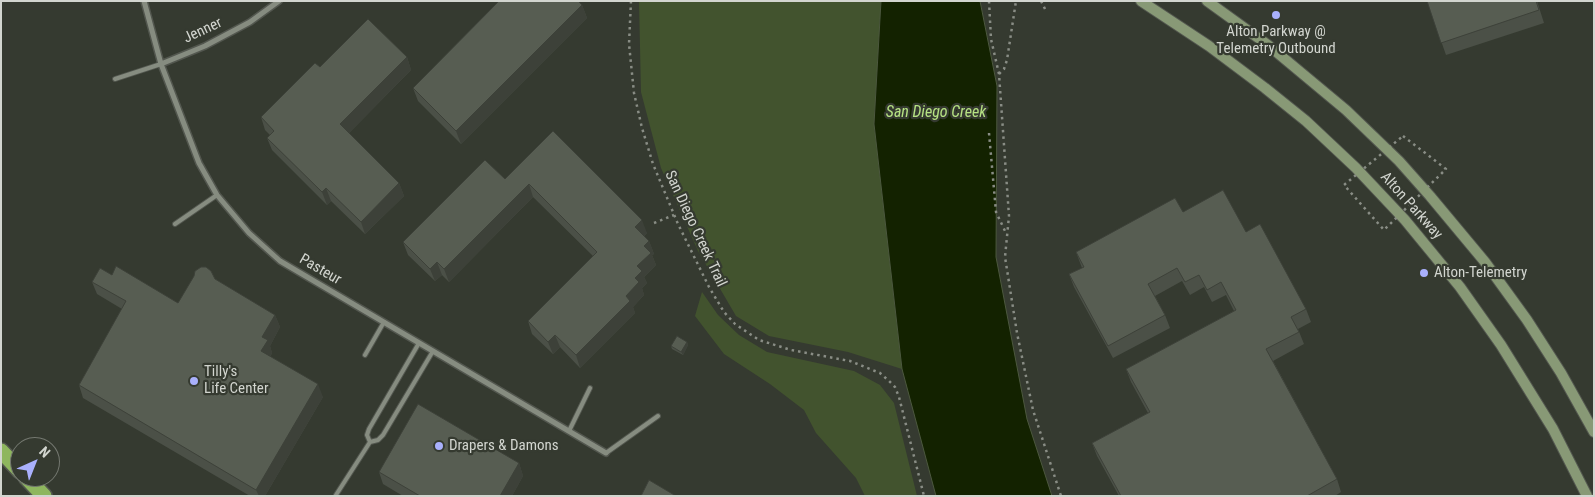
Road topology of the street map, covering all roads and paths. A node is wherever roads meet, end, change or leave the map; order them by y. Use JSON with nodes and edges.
{"nodes":[{"id":1,"x":144,"y":1,"type":"edge"},
{"id":2,"x":279,"y":1,"type":"edge"},
{"id":3,"x":632,"y":1,"type":"edge"},
{"id":4,"x":988,"y":1,"type":"edge"},
{"id":5,"x":1016,"y":1,"type":"edge"},
{"id":6,"x":1041,"y":1,"type":"edge"},
{"id":7,"x":1141,"y":1,"type":"edge"},
{"id":8,"x":1207,"y":1,"type":"edge"},
{"id":9,"x":1046,"y":11,"type":"dead end"},
{"id":10,"x":161,"y":64,"type":"junction"},
{"id":11,"x":999,"y":74,"type":"junction"},
{"id":12,"x":114,"y":79,"type":"dead end"},
{"id":13,"x":989,"y":133,"type":"dead end"},
{"id":14,"x":1403,"y":136,"type":"dead end"},
{"id":15,"x":1426,"y":190,"type":"junction"},
{"id":16,"x":217,"y":195,"type":"junction"},
{"id":17,"x":1366,"y":211,"type":"dead end"},
{"id":18,"x":674,"y":215,"type":"junction"},
{"id":19,"x":1400,"y":215,"type":"junction"},
{"id":20,"x":175,"y":224,"type":"dead end"},
{"id":21,"x":654,"y":224,"type":"dead end"},
{"id":22,"x":1006,"y":234,"type":"junction"},
{"id":23,"x":384,"y":322,"type":"junction"},
{"id":24,"x":419,"y":343,"type":"junction"},
{"id":25,"x":433,"y":351,"type":"junction"},
{"id":26,"x":365,"y":355,"type":"dead end"},
{"id":27,"x":590,"y":388,"type":"dead end"},
{"id":28,"x":658,"y":416,"type":"dead end"},
{"id":29,"x":569,"y":431,"type":"junction"},
{"id":30,"x":1594,"y":432,"type":"edge"},
{"id":31,"x":370,"y":442,"type":"junction"},
{"id":32,"x":1,"y":451,"type":"edge"},
{"id":33,"x":606,"y":453,"type":"joint"},
{"id":34,"x":10,"y":460,"type":"edge"},
{"id":35,"x":336,"y":495,"type":"edge"},
{"id":36,"x":924,"y":496,"type":"edge"},
{"id":37,"x":1061,"y":496,"type":"edge"},
{"id":38,"x":1587,"y":496,"type":"edge"}],
"edges":[{"from":1,"to":10,"type":"street","name":"Pasteur"},
{"from":2,"to":10,"type":"street","name":"Jenner"},
{"from":3,"to":18,"type":"path","name":"San Diego Creek Trail"},
{"from":4,"to":11,"type":"path"},
{"from":5,"to":11,"type":"path"},
{"from":6,"to":9,"type":"path"},
{"from":7,"to":19,"type":"main road","name":"Alton Parkway"},
{"from":8,"to":15,"type":"main road","name":"Alton Parkway"},
{"from":10,"to":12,"type":"lane"},
{"from":10,"to":16,"type":"street","name":"Pasteur"},
{"from":11,"to":22,"type":"path"},
{"from":13,"to":22,"type":"path"},
{"from":14,"to":15,"type":"path"},
{"from":15,"to":19,"type":"path"},
{"from":15,"to":30,"type":"main road","name":"Alton Parkway"},
{"from":16,"to":20,"type":"lane"},
{"from":16,"to":23,"type":"street","name":"Pasteur"},
{"from":17,"to":19,"type":"path"},
{"from":18,"to":21,"type":"path"},
{"from":18,"to":36,"type":"path","name":"San Diego Creek Trail"},
{"from":19,"to":38,"type":"main road","name":"Alton Parkway"},
{"from":22,"to":37,"type":"path"},
{"from":23,"to":24,"type":"street","name":"Pasteur"},
{"from":23,"to":26,"type":"lane"},
{"from":24,"to":25,"type":"street","name":"Pasteur"},
{"from":24,"to":31,"type":"lane"},
{"from":25,"to":29,"type":"street","name":"Pasteur"},
{"from":25,"to":31,"type":"lane"},
{"from":27,"to":29,"type":"lane"},
{"from":28,"to":33,"type":"lane"},
{"from":29,"to":33,"type":"street","name":"Pasteur"},
{"from":31,"to":35,"type":"lane"},
{"from":32,"to":34,"type":"highway"}]}
